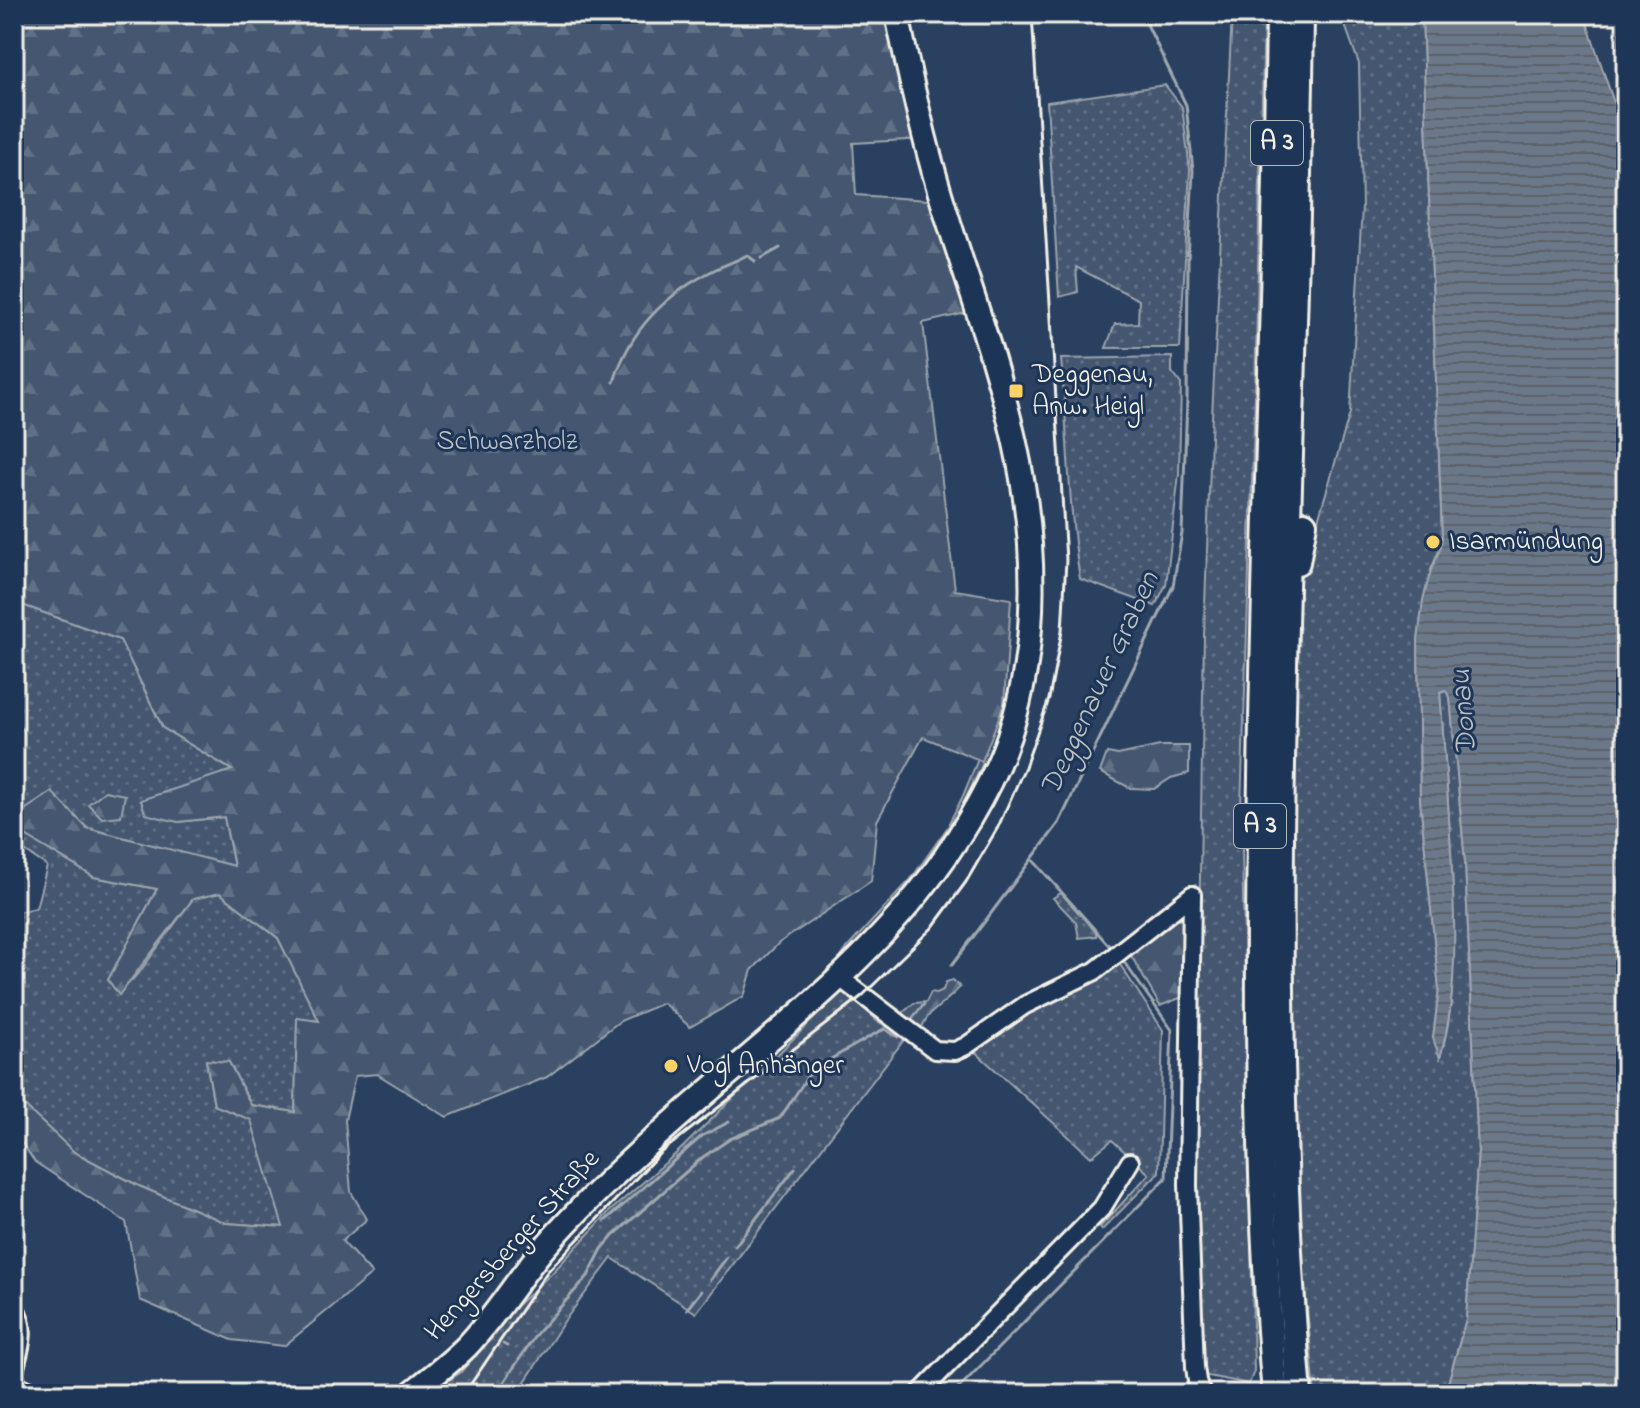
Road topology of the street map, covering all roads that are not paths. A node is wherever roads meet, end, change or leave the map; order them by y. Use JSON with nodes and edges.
{"nodes":[{"id":1,"x":897,"y":14,"type":"edge"},
{"id":2,"x":1279,"y":14,"type":"edge"},
{"id":3,"x":1301,"y":14,"type":"edge"},
{"id":4,"x":1304,"y":524,"type":"dead end"},
{"id":5,"x":1285,"y":593,"type":"junction"},
{"id":6,"x":840,"y":978,"type":"junction"},
{"id":7,"x":1130,"y":1162,"type":"dead end"},
{"id":8,"x":14,"y":1307,"type":"edge"},
{"id":9,"x":14,"y":1371,"type":"edge"},
{"id":10,"x":14,"y":1383,"type":"edge"},
{"id":11,"x":1286,"y":1386,"type":"edge"},
{"id":12,"x":36,"y":1394,"type":"edge"},
{"id":13,"x":410,"y":1394,"type":"edge"},
{"id":14,"x":919,"y":1394,"type":"edge"},
{"id":15,"x":1202,"y":1394,"type":"edge"}],
"edges":[{"from":1,"to":6,"type":"main road","name":"Hengersberger Straße"},
{"from":2,"to":11,"type":"highway","number":"A 3"},
{"from":3,"to":5,"type":"highway","number":"A 3"},
{"from":4,"to":5,"type":"highway"},
{"from":5,"to":11,"type":"highway","number":"A 3"},
{"from":6,"to":13,"type":"main road","name":"Hengersberger Straße"},
{"from":6,"to":15,"type":"street"},
{"from":7,"to":14,"type":"street"},
{"from":8,"to":9,"type":"street"},
{"from":10,"to":12,"type":"street"}]}
